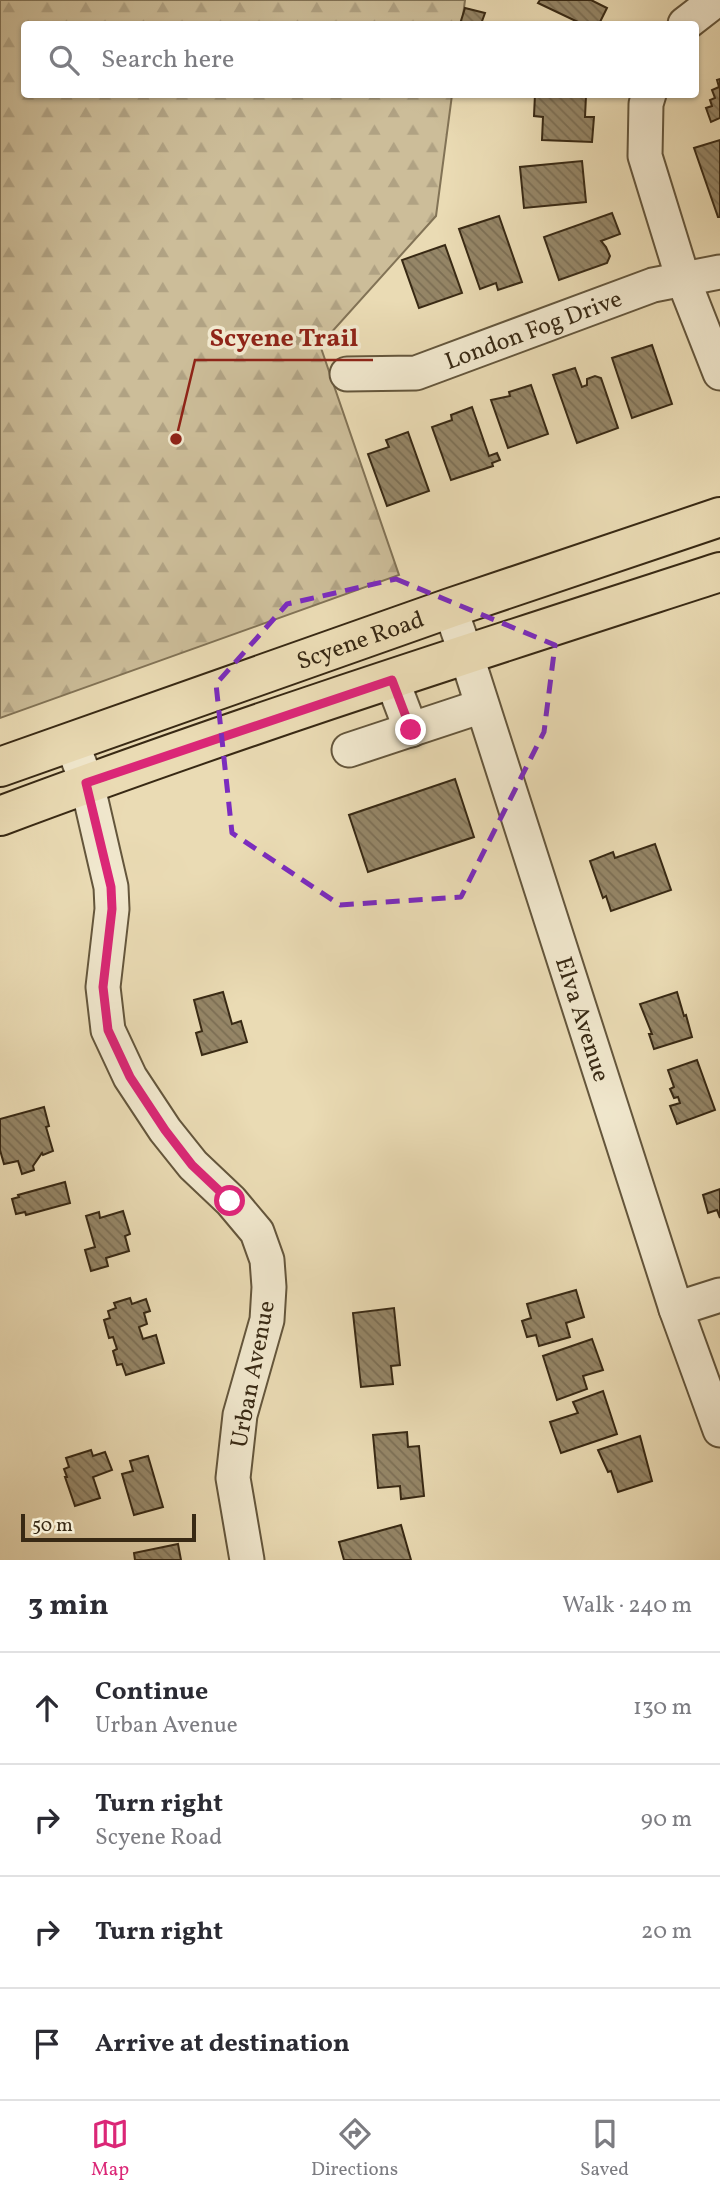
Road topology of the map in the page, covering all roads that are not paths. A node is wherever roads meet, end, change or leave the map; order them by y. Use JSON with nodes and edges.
{"nodes":[{"id":1,"x":716,"y":0,"type":"edge"},
{"id":2,"x":689,"y":21,"type":"edge"},
{"id":3,"x":648,"y":98,"type":"edge"},
{"id":4,"x":720,"y":272,"type":"edge"},
{"id":5,"x":684,"y":279,"type":"junction"},
{"id":6,"x":720,"y":373,"type":"edge"},
{"id":7,"x":347,"y":374,"type":"dead end"},
{"id":8,"x":720,"y":517,"type":"edge"},
{"id":9,"x":720,"y":572,"type":"edge"},
{"id":10,"x":450,"y":608,"type":"junction"},
{"id":11,"x":466,"y":654,"type":"junction"},
{"id":12,"x":392,"y":680,"type":"junction"},
{"id":13,"x":482,"y":706,"type":"junction"},
{"id":14,"x":411,"y":730,"type":"junction"},
{"id":15,"x":71,"y":741,"type":"junction"},
{"id":16,"x":349,"y":750,"type":"dead end"},
{"id":17,"x":0,"y":767,"type":"edge"},
{"id":18,"x":86,"y":783,"type":"junction"},
{"id":19,"x":0,"y":816,"type":"edge"},
{"id":20,"x":720,"y":1295,"type":"edge"},
{"id":21,"x":676,"y":1308,"type":"junction"},
{"id":22,"x":720,"y":1430,"type":"edge"},
{"id":23,"x":247,"y":1560,"type":"edge"}],
"edges":[{"from":1,"to":2,"type":"street"},
{"from":3,"to":5,"type":"street"},
{"from":4,"to":5,"type":"street","name":"London Fog Drive"},
{"from":5,"to":6,"type":"street"},
{"from":5,"to":7,"type":"street","name":"London Fog Drive"},
{"from":8,"to":10,"type":"main road","name":"Scyene Road"},
{"from":9,"to":11,"type":"main road","name":"Scyene Road"},
{"from":10,"to":11,"type":"street","name":"Elva Avenue"},
{"from":10,"to":15,"type":"main road","name":"Scyene Road"},
{"from":11,"to":12,"type":"main road","name":"Scyene Road"},
{"from":11,"to":13,"type":"street","name":"Elva Avenue"},
{"from":12,"to":14,"type":"street"},
{"from":12,"to":18,"type":"main road","name":"Scyene Road"},
{"from":13,"to":14,"type":"street"},
{"from":13,"to":21,"type":"street","name":"Elva Avenue"},
{"from":14,"to":16,"type":"street"},
{"from":15,"to":17,"type":"main road","name":"Scyene Road"},
{"from":15,"to":18,"type":"street","name":"Urban Avenue"},
{"from":18,"to":19,"type":"main road","name":"Scyene Road"},
{"from":18,"to":23,"type":"street","name":"Urban Avenue"},
{"from":20,"to":21,"type":"street"},
{"from":21,"to":22,"type":"street","name":"Elva Avenue"}]}
